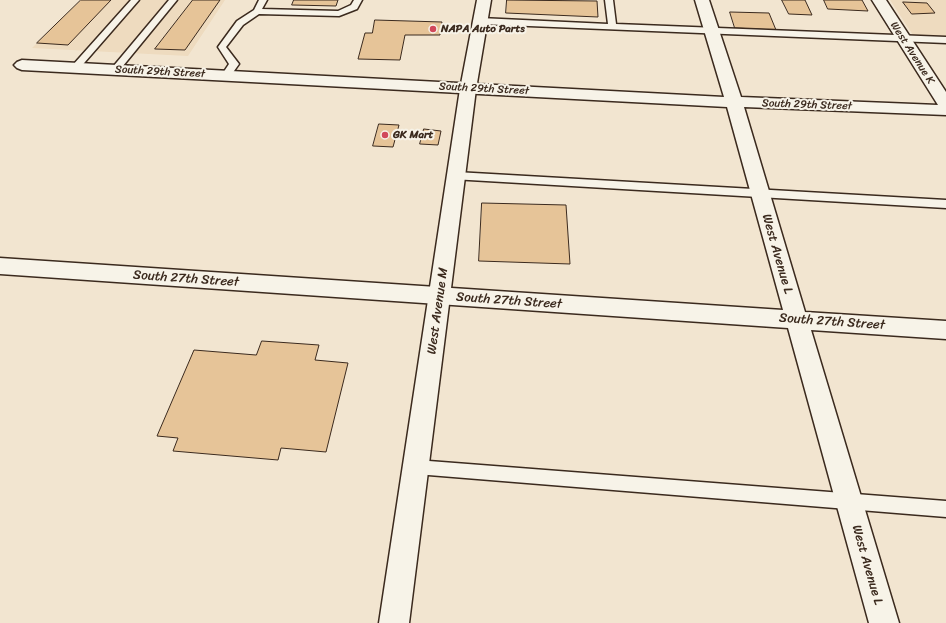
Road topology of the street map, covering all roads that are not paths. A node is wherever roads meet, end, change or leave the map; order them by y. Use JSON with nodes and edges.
{"nodes":[{"id":1,"x":135,"y":0,"type":"edge"},
{"id":2,"x":174,"y":0,"type":"edge"},
{"id":3,"x":263,"y":0,"type":"edge"},
{"id":4,"x":358,"y":0,"type":"edge"},
{"id":5,"x":609,"y":0,"type":"edge"},
{"id":6,"x":702,"y":0,"type":"edge"},
{"id":7,"x":879,"y":0,"type":"edge"},
{"id":8,"x":482,"y":10,"type":"edge"},
{"id":9,"x":257,"y":11,"type":"junction"},
{"id":10,"x":612,"y":26,"type":"junction"},
{"id":11,"x":712,"y":30,"type":"junction"},
{"id":12,"x":903,"y":38,"type":"junction"},
{"id":13,"x":946,"y":40,"type":"edge"},
{"id":14,"x":22,"y":65,"type":"dead end"},
{"id":15,"x":76,"y":68,"type":"junction"},
{"id":16,"x":115,"y":70,"type":"junction"},
{"id":17,"x":226,"y":76,"type":"junction"},
{"id":18,"x":468,"y":88,"type":"junction"},
{"id":19,"x":734,"y":102,"type":"junction"},
{"id":20,"x":946,"y":105,"type":"edge"},
{"id":21,"x":946,"y":110,"type":"edge"},
{"id":22,"x":456,"y":176,"type":"junction"},
{"id":23,"x":760,"y":193,"type":"junction"},
{"id":24,"x":946,"y":204,"type":"edge"},
{"id":25,"x":0,"y":266,"type":"edge"},
{"id":26,"x":440,"y":297,"type":"junction"},
{"id":27,"x":796,"y":319,"type":"junction"},
{"id":28,"x":946,"y":330,"type":"edge"},
{"id":29,"x":416,"y":467,"type":"junction"},
{"id":30,"x":849,"y":502,"type":"junction"},
{"id":31,"x":946,"y":509,"type":"edge"},
{"id":32,"x":394,"y":623,"type":"edge"},
{"id":33,"x":884,"y":623,"type":"edge"}],
"edges":[{"from":1,"to":15,"type":"lane"},
{"from":2,"to":16,"type":"lane"},
{"from":3,"to":9,"type":"lane"},
{"from":4,"to":9,"type":"lane"},
{"from":5,"to":10,"type":"lane"},
{"from":6,"to":11,"type":"street","name":"West Avenue L"},
{"from":7,"to":12,"type":"street","name":"West Avenue K"},
{"from":8,"to":10,"type":"lane"},
{"from":8,"to":18,"type":"street","name":"West Avenue M"},
{"from":9,"to":17,"type":"lane"},
{"from":10,"to":11,"type":"lane"},
{"from":11,"to":12,"type":"lane"},
{"from":11,"to":19,"type":"street","name":"West Avenue L"},
{"from":12,"to":13,"type":"lane"},
{"from":12,"to":20,"type":"street","name":"West Avenue K"},
{"from":14,"to":15,"type":"street","name":"South 29th Street"},
{"from":15,"to":16,"type":"street","name":"South 29th Street"},
{"from":16,"to":17,"type":"street","name":"South 29th Street"},
{"from":17,"to":18,"type":"street","name":"South 29th Street"},
{"from":18,"to":19,"type":"street","name":"South 29th Street"},
{"from":18,"to":22,"type":"street","name":"West Avenue M"},
{"from":19,"to":21,"type":"street","name":"South 29th Street"},
{"from":19,"to":23,"type":"street","name":"West Avenue L"},
{"from":22,"to":23,"type":"lane"},
{"from":22,"to":26,"type":"street","name":"West Avenue M"},
{"from":23,"to":24,"type":"lane"},
{"from":23,"to":27,"type":"street","name":"West Avenue L"},
{"from":25,"to":26,"type":"street","name":"South 27th Street"},
{"from":26,"to":27,"type":"street","name":"South 27th Street"},
{"from":26,"to":29,"type":"street","name":"West Avenue M"},
{"from":27,"to":28,"type":"street","name":"South 27th Street"},
{"from":27,"to":30,"type":"street","name":"West Avenue L"},
{"from":29,"to":30,"type":"lane"},
{"from":29,"to":32,"type":"street","name":"West Avenue M"},
{"from":30,"to":31,"type":"lane"},
{"from":30,"to":33,"type":"street","name":"West Avenue L"}]}
